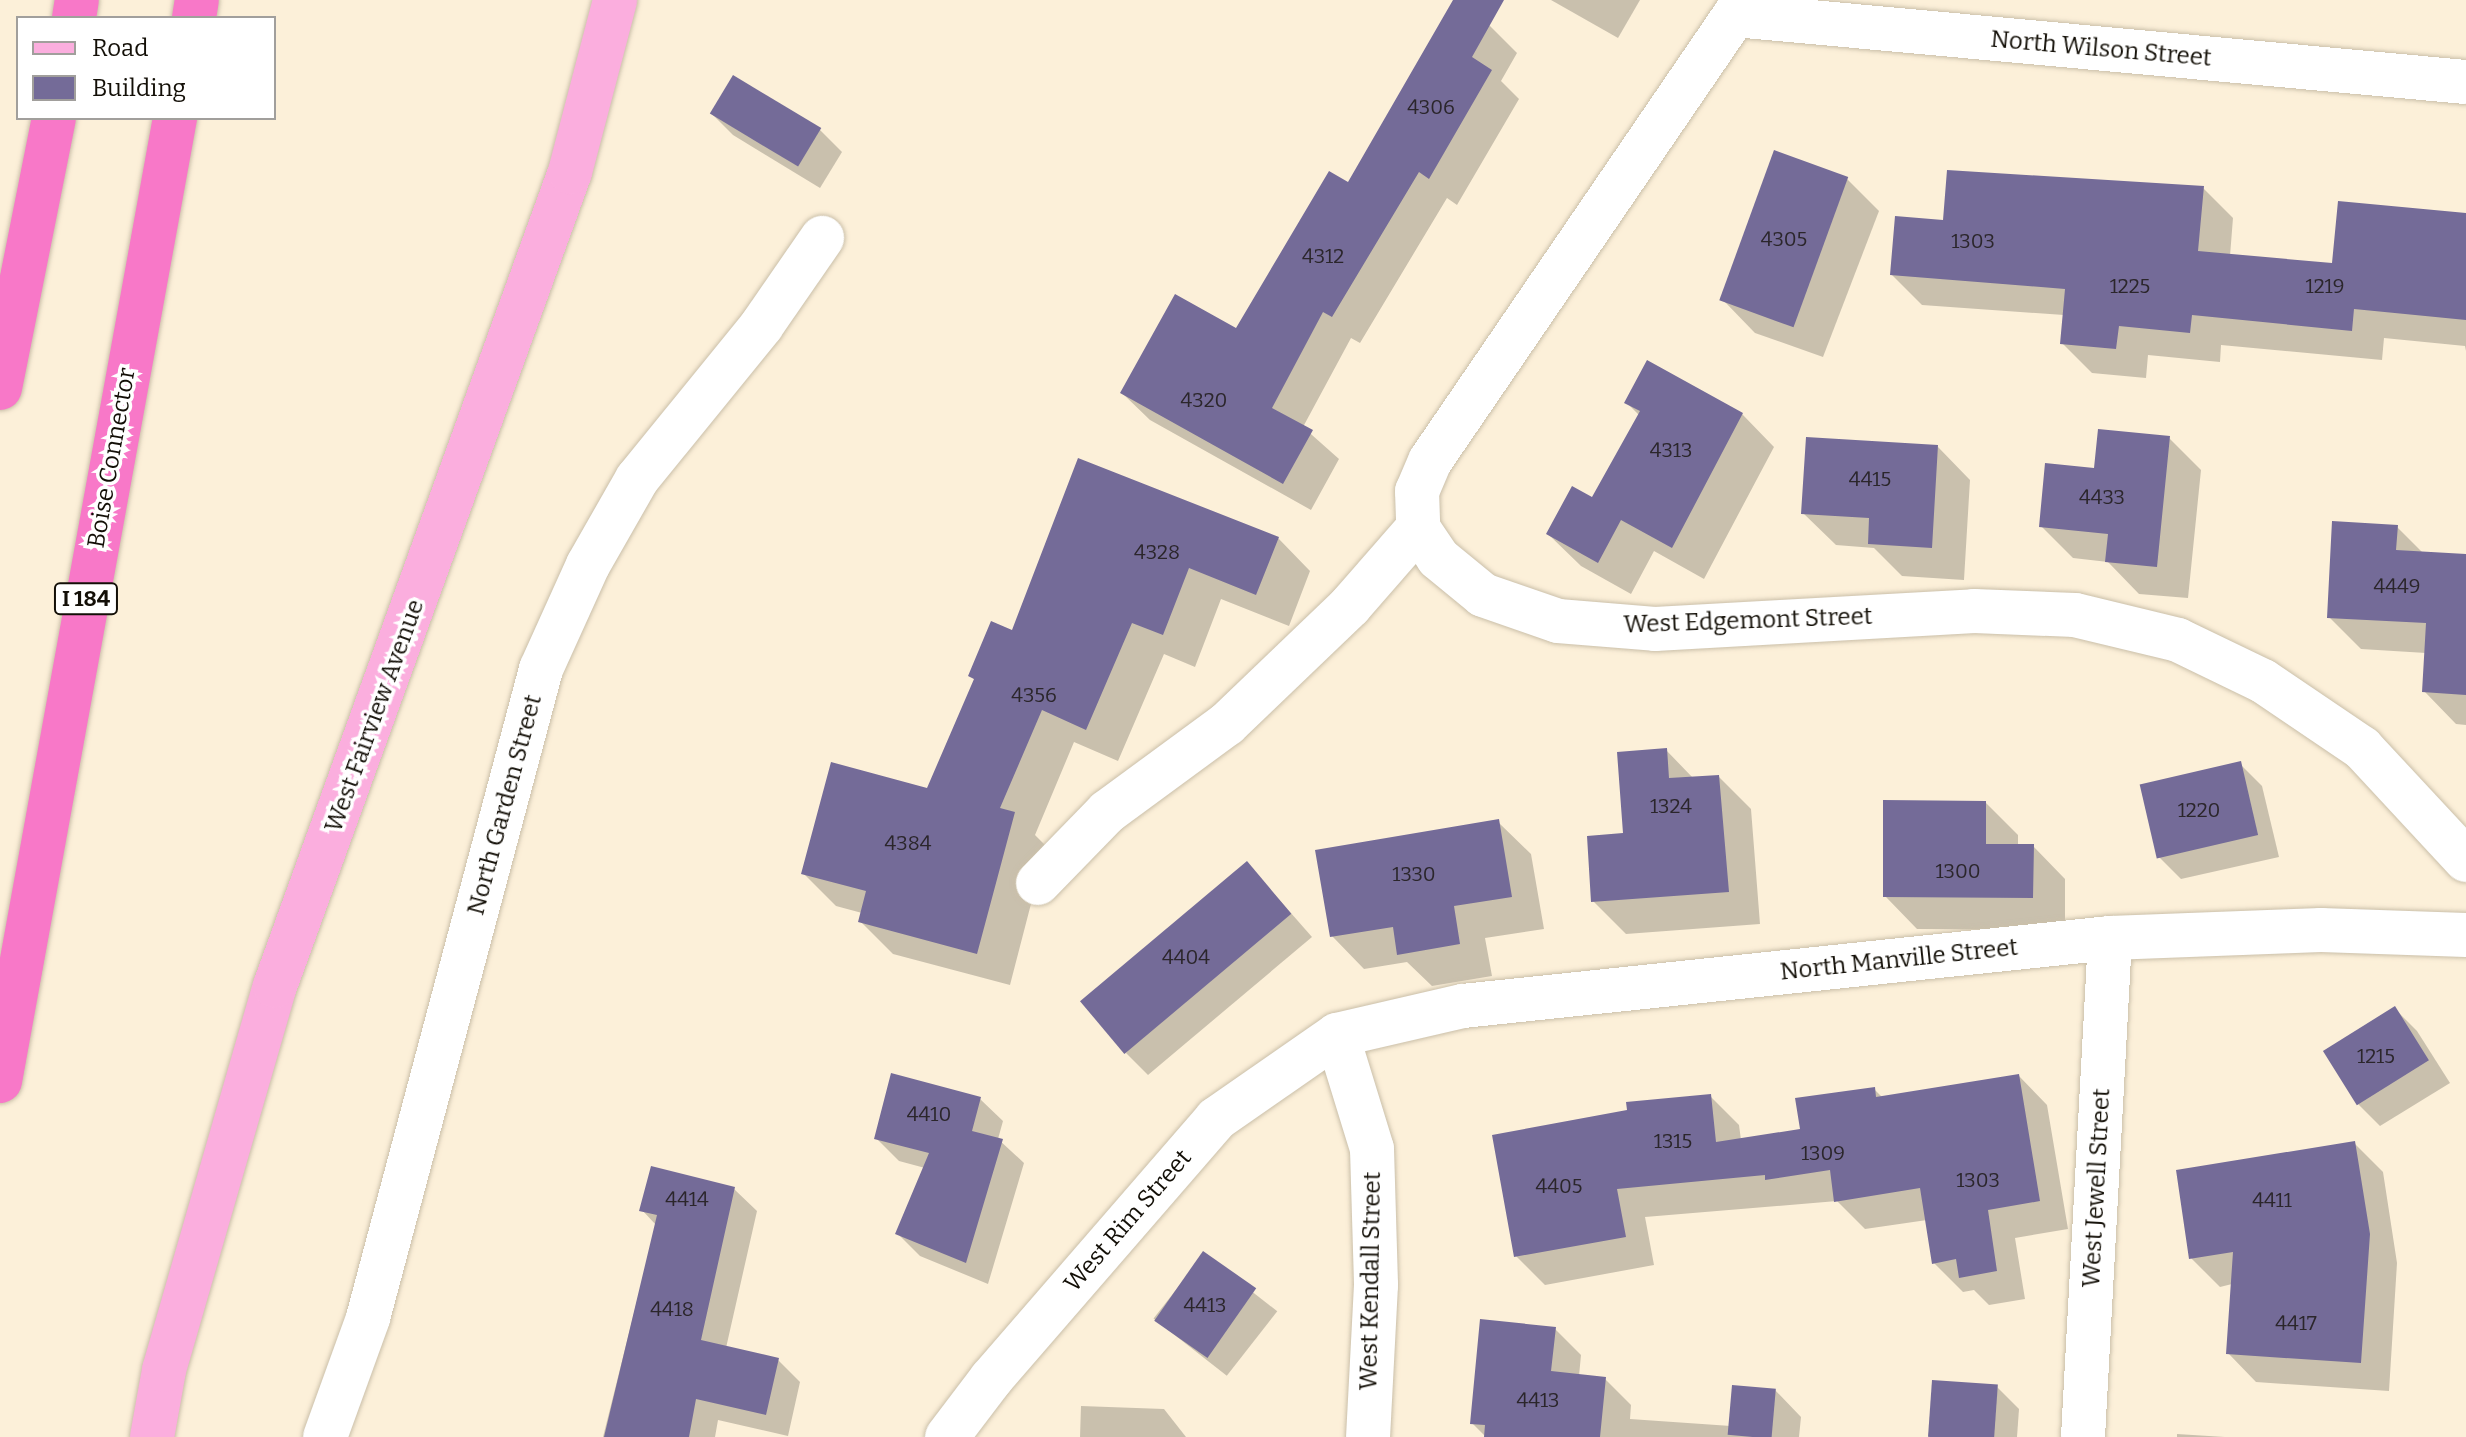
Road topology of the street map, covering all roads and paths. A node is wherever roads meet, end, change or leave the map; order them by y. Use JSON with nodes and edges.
{"nodes":[{"id":1,"x":615,"y":0,"type":"edge"},
{"id":2,"x":1740,"y":7,"type":"edge"},
{"id":3,"x":2466,"y":82,"type":"edge"},
{"id":4,"x":54,"y":120,"type":"edge"},
{"id":5,"x":175,"y":120,"type":"edge"},
{"id":6,"x":822,"y":238,"type":"dead end"},
{"id":7,"x":0,"y":388,"type":"edge"},
{"id":8,"x":1418,"y":528,"type":"junction"},
{"id":9,"x":2466,"y":860,"type":"edge"},
{"id":10,"x":1038,"y":883,"type":"dead end"},
{"id":11,"x":2466,"y":935,"type":"edge"},
{"id":12,"x":2110,"y":938,"type":"junction"},
{"id":13,"x":1337,"y":1035,"type":"junction"},
{"id":14,"x":0,"y":1081,"type":"edge"},
{"id":15,"x":152,"y":1437,"type":"edge"},
{"id":16,"x":325,"y":1437,"type":"edge"},
{"id":17,"x":947,"y":1437,"type":"edge"},
{"id":18,"x":1368,"y":1437,"type":"edge"},
{"id":19,"x":2083,"y":1437,"type":"edge"}],
"edges":[{"from":1,"to":15,"type":"main road","name":"West Fairview Avenue"},
{"from":2,"to":3,"type":"street","name":"North Wilson Street"},
{"from":2,"to":8,"type":"street"},
{"from":4,"to":7,"type":"highway"},
{"from":5,"to":14,"type":"highway","name":"Boise Connector","number":"I 184"},
{"from":6,"to":16,"type":"street","name":"North Garden Street"},
{"from":8,"to":9,"type":"street","name":"West Edgemont Street"},
{"from":8,"to":10,"type":"street"},
{"from":11,"to":12,"type":"street","name":"North Manville Street"},
{"from":12,"to":13,"type":"street","name":"North Manville Street"},
{"from":12,"to":19,"type":"street","name":"West Jewell Street"},
{"from":13,"to":17,"type":"street","name":"West Rim Street"},
{"from":13,"to":18,"type":"street","name":"West Kendall Street"}]}
